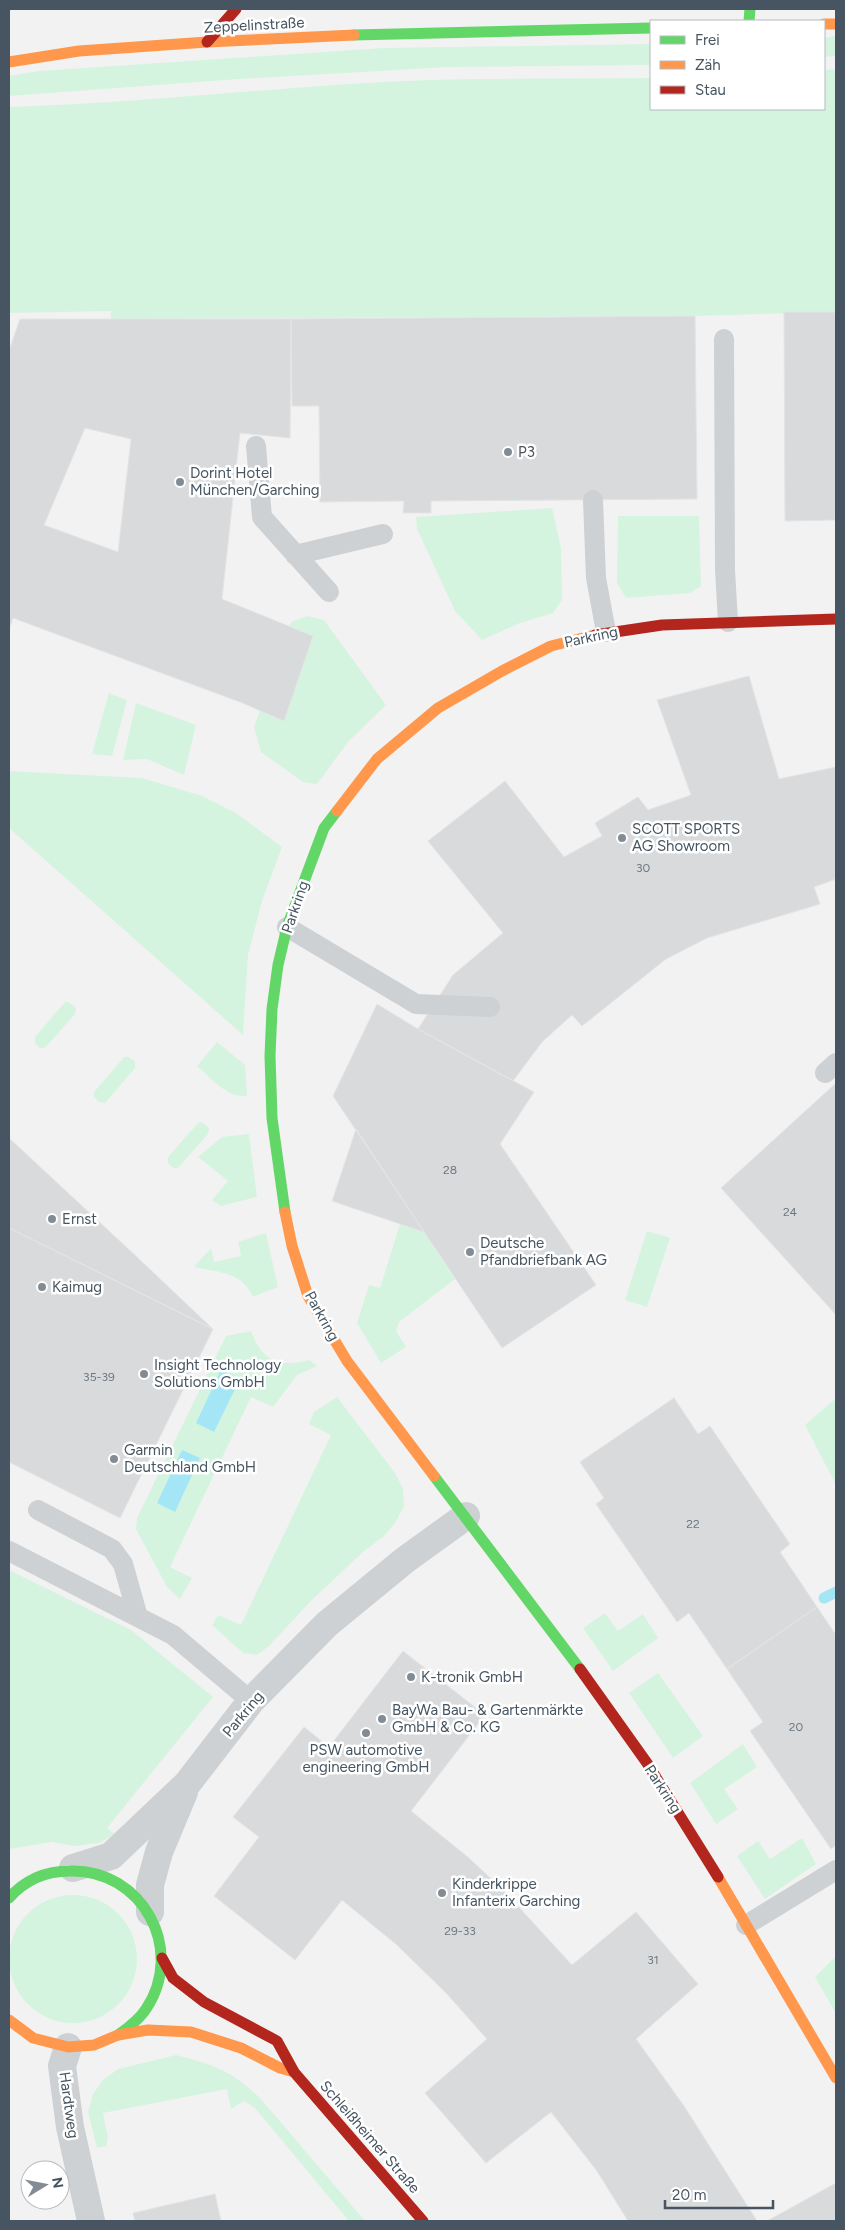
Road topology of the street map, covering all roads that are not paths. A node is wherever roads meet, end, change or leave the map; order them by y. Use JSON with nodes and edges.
{"nodes":[{"id":1,"x":236,"y":9,"type":"edge"},
{"id":2,"x":650,"y":28,"type":"edge"},
{"id":3,"x":207,"y":42,"type":"junction"},
{"id":4,"x":9,"y":62,"type":"edge"},
{"id":5,"x":724,"y":338,"type":"dead end"},
{"id":6,"x":256,"y":446,"type":"dead end"},
{"id":7,"x":593,"y":500,"type":"dead end"},
{"id":8,"x":383,"y":534,"type":"dead end"},
{"id":9,"x":295,"y":555,"type":"junction"},
{"id":10,"x":329,"y":592,"type":"dead end"},
{"id":11,"x":836,"y":619,"type":"edge"},
{"id":12,"x":728,"y":622,"type":"junction"},
{"id":13,"x":606,"y":632,"type":"junction"},
{"id":14,"x":286,"y":927,"type":"junction"},
{"id":15,"x":490,"y":1007,"type":"dead end"},
{"id":16,"x":38,"y":1510,"type":"dead end"},
{"id":17,"x":466,"y":1516,"type":"junction"},
{"id":18,"x":9,"y":1550,"type":"edge"},
{"id":19,"x":138,"y":1617,"type":"junction"},
{"id":20,"x":251,"y":1701,"type":"junction"},
{"id":21,"x":187,"y":1784,"type":"junction"},
{"id":22,"x":73,"y":1868,"type":"junction"},
{"id":23,"x":836,"y":1870,"type":"edge"},
{"id":24,"x":11,"y":1892,"type":"edge"},
{"id":25,"x":150,"y":1912,"type":"junction"},
{"id":26,"x":746,"y":1925,"type":"junction"},
{"id":27,"x":162,"y":1958,"type":"junction"},
{"id":28,"x":9,"y":2020,"type":"edge"},
{"id":29,"x":118,"y":2035,"type":"junction"},
{"id":30,"x":68,"y":2047,"type":"junction"},
{"id":31,"x":294,"y":2072,"type":"junction"},
{"id":32,"x":836,"y":2078,"type":"edge"},
{"id":33,"x":90,"y":2221,"type":"edge"},
{"id":34,"x":423,"y":2221,"type":"edge"}],
"edges":[{"from":1,"to":3,"type":"street"},
{"from":2,"to":3,"type":"street","name":"Zeppelinstraße"},
{"from":3,"to":4,"type":"street","name":"Zeppelinstraße"},
{"from":5,"to":12,"type":"lane"},
{"from":6,"to":9,"type":"lane"},
{"from":7,"to":13,"type":"lane"},
{"from":8,"to":9,"type":"lane"},
{"from":9,"to":10,"type":"lane"},
{"from":11,"to":12,"type":"street","name":"Parkring"},
{"from":12,"to":13,"type":"street","name":"Parkring"},
{"from":13,"to":14,"type":"street","name":"Parkring"},
{"from":14,"to":15,"type":"lane"},
{"from":14,"to":17,"type":"street","name":"Parkring"},
{"from":16,"to":19,"type":"lane"},
{"from":17,"to":20,"type":"street","name":"Parkring"},
{"from":17,"to":26,"type":"street","name":"Parkring"},
{"from":18,"to":19,"type":"lane"},
{"from":19,"to":20,"type":"lane"},
{"from":20,"to":21,"type":"street","name":"Parkring"},
{"from":21,"to":22,"type":"street","name":"Parkring"},
{"from":21,"to":25,"type":"street","name":"Parkring"},
{"from":22,"to":24,"type":"street","name":"Schleißheimer Straße"},
{"from":22,"to":25,"type":"street","name":"Schleißheimer Straße"},
{"from":23,"to":26,"type":"lane"},
{"from":25,"to":27,"type":"street","name":"Schleißheimer Straße"},
{"from":26,"to":32,"type":"street","name":"Parkring"},
{"from":27,"to":29,"type":"street","name":"Schleißheimer Straße"},
{"from":27,"to":31,"type":"street","name":"Schleißheimer Straße"},
{"from":28,"to":30,"type":"street","name":"Schleißheimer Straße"},
{"from":29,"to":30,"type":"street","name":"Schleißheimer Straße"},
{"from":29,"to":31,"type":"street","name":"Schleißheimer Straße"},
{"from":30,"to":33,"type":"street","name":"Hardtweg"},
{"from":31,"to":34,"type":"street","name":"Schleißheimer Straße"}]}
